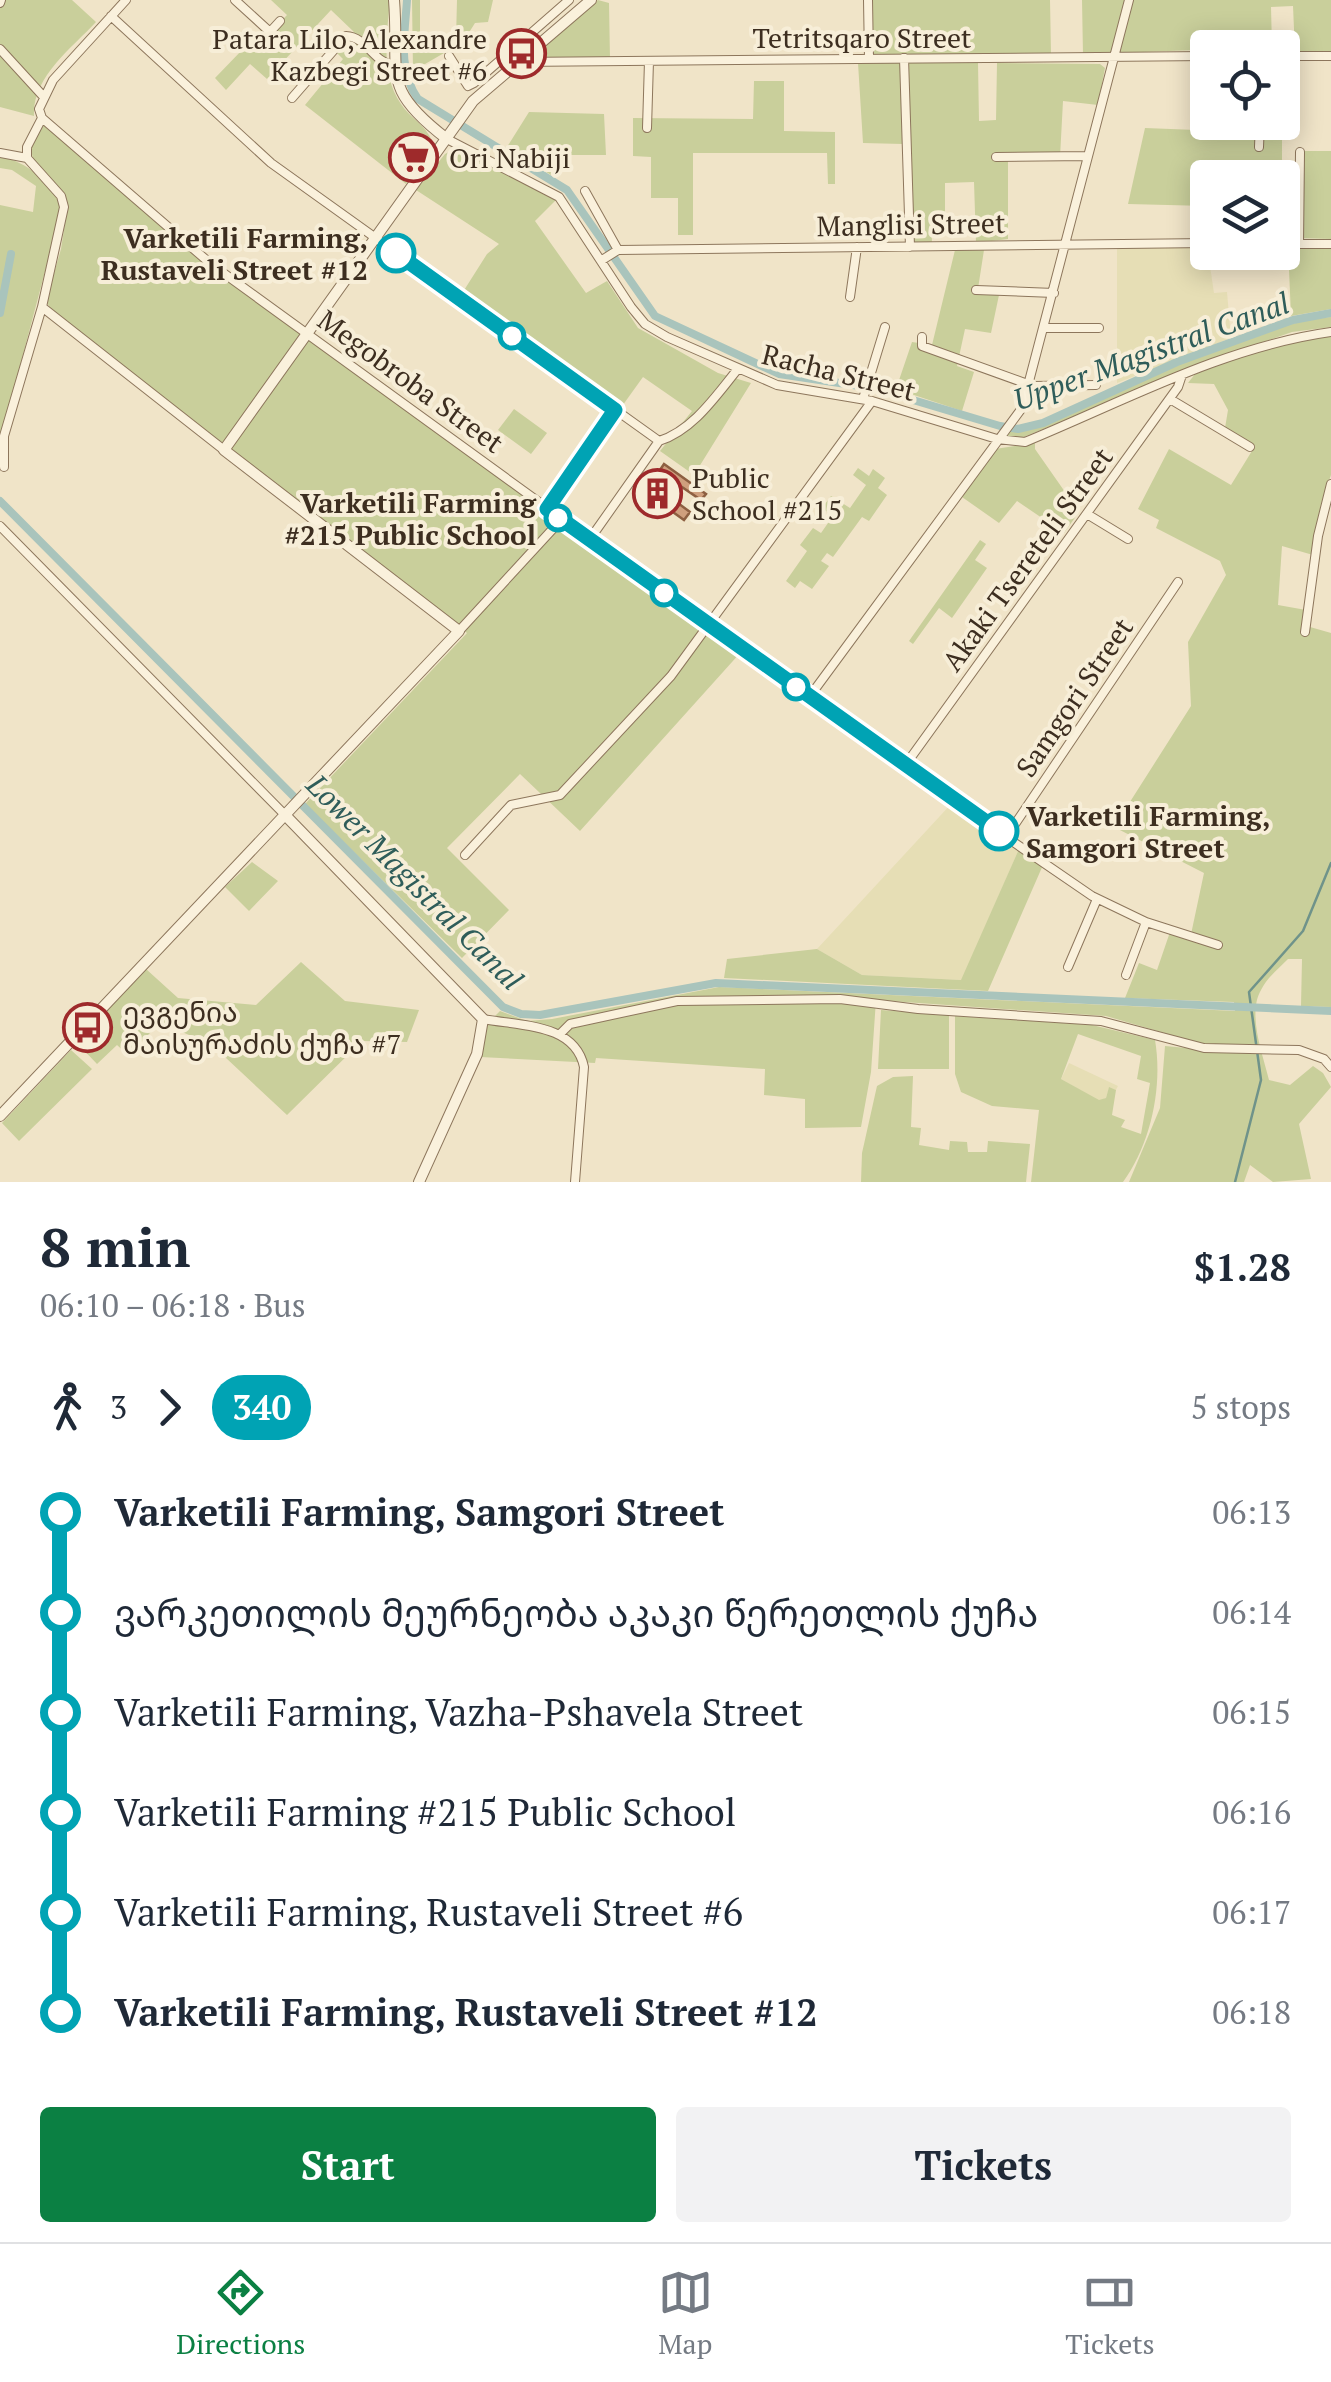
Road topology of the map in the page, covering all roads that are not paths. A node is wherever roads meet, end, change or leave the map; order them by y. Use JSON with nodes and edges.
{"nodes":[{"id":1,"x":126,"y":0,"type":"edge"},
{"id":2,"x":235,"y":0,"type":"edge"},
{"id":3,"x":394,"y":0,"type":"edge"},
{"id":4,"x":570,"y":0,"type":"edge"},
{"id":5,"x":591,"y":0,"type":"edge"},
{"id":6,"x":868,"y":0,"type":"edge"},
{"id":7,"x":1128,"y":0,"type":"edge"},
{"id":8,"x":111,"y":16,"type":"junction"},
{"id":9,"x":280,"y":21,"type":"dead end"},
{"id":10,"x":0,"y":49,"type":"edge"},
{"id":11,"x":449,"y":56,"type":"dead end"},
{"id":12,"x":1190,"y":56,"type":"edge"},
{"id":13,"x":1300,"y":56,"type":"edge"},
{"id":14,"x":1331,"y":56,"type":"edge"},
{"id":15,"x":1112,"y":57,"type":"junction"},
{"id":16,"x":870,"y":58,"type":"junction"},
{"id":17,"x":904,"y":58,"type":"junction"},
{"id":18,"x":517,"y":62,"type":"junction"},
{"id":19,"x":649,"y":62,"type":"junction"},
{"id":20,"x":394,"y":66,"type":"junction"},
{"id":21,"x":43,"y":96,"type":"junction"},
{"id":22,"x":292,"y":98,"type":"dead end"},
{"id":23,"x":42,"y":118,"type":"junction"},
{"id":24,"x":647,"y":128,"type":"dead end"},
{"id":25,"x":449,"y":136,"type":"junction"},
{"id":26,"x":1259,"y":140,"type":"edge"},
{"id":27,"x":1259,"y":147,"type":"dead end"},
{"id":28,"x":1300,"y":152,"type":"dead end"},
{"id":29,"x":0,"y":153,"type":"edge"},
{"id":30,"x":1088,"y":156,"type":"junction"},
{"id":31,"x":996,"y":157,"type":"dead end"},
{"id":32,"x":27,"y":158,"type":"junction"},
{"id":33,"x":1300,"y":160,"type":"edge"},
{"id":34,"x":585,"y":191,"type":"dead end"},
{"id":35,"x":375,"y":239,"type":"junction"},
{"id":36,"x":1066,"y":242,"type":"junction"},
{"id":37,"x":1190,"y":243,"type":"edge"},
{"id":38,"x":1300,"y":244,"type":"edge"},
{"id":39,"x":1331,"y":244,"type":"edge"},
{"id":40,"x":857,"y":247,"type":"junction"},
{"id":41,"x":910,"y":247,"type":"junction"},
{"id":42,"x":616,"y":251,"type":"junction"},
{"id":43,"x":604,"y":259,"type":"junction"},
{"id":44,"x":976,"y":290,"type":"dead end"},
{"id":45,"x":1054,"y":293,"type":"junction"},
{"id":46,"x":850,"y":297,"type":"dead end"},
{"id":47,"x":42,"y":307,"type":"junction"},
{"id":48,"x":884,"y":326,"type":"dead end"},
{"id":49,"x":1044,"y":328,"type":"junction"},
{"id":50,"x":1099,"y":328,"type":"dead end"},
{"id":51,"x":1331,"y":332,"type":"edge"},
{"id":52,"x":310,"y":334,"type":"junction"},
{"id":53,"x":922,"y":337,"type":"dead end"},
{"id":54,"x":737,"y":370,"type":"junction"},
{"id":55,"x":1182,"y":375,"type":"junction"},
{"id":56,"x":1028,"y":385,"type":"junction"},
{"id":57,"x":1096,"y":386,"type":"dead end"},
{"id":58,"x":867,"y":393,"type":"junction"},
{"id":59,"x":1170,"y":398,"type":"junction"},
{"id":60,"x":615,"y":410,"type":"junction"},
{"id":61,"x":1000,"y":437,"type":"junction"},
{"id":62,"x":658,"y":441,"type":"junction"},
{"id":63,"x":1250,"y":447,"type":"dead end"},
{"id":64,"x":224,"y":450,"type":"junction"},
{"id":65,"x":4,"y":467,"type":"dead end"},
{"id":66,"x":1331,"y":484,"type":"edge"},
{"id":67,"x":547,"y":509,"type":"junction"},
{"id":68,"x":1087,"y":514,"type":"junction"},
{"id":69,"x":562,"y":520,"type":"junction"},
{"id":70,"x":0,"y":526,"type":"edge"},
{"id":71,"x":1128,"y":539,"type":"dead end"},
{"id":72,"x":590,"y":540,"type":"junction"},
{"id":73,"x":1178,"y":582,"type":"dead end"},
{"id":74,"x":710,"y":626,"type":"junction"},
{"id":75,"x":458,"y":631,"type":"junction"},
{"id":76,"x":1305,"y":632,"type":"dead end"},
{"id":77,"x":810,"y":696,"type":"junction"},
{"id":78,"x":904,"y":767,"type":"junction"},
{"id":79,"x":289,"y":813,"type":"junction"},
{"id":80,"x":1007,"y":836,"type":"junction"},
{"id":81,"x":464,"y":855,"type":"dead end"},
{"id":82,"x":1098,"y":899,"type":"junction"},
{"id":83,"x":1146,"y":922,"type":"junction"},
{"id":84,"x":1218,"y":945,"type":"dead end"},
{"id":85,"x":1068,"y":967,"type":"dead end"},
{"id":86,"x":1126,"y":976,"type":"dead end"},
{"id":87,"x":483,"y":1019,"type":"junction"},
{"id":88,"x":560,"y":1034,"type":"junction"},
{"id":89,"x":1331,"y":1067,"type":"edge"},
{"id":90,"x":0,"y":1116,"type":"edge"},
{"id":91,"x":419,"y":1182,"type":"edge"},
{"id":92,"x":574,"y":1182,"type":"edge"}],
"edges":[{"from":1,"to":8,"type":"street"},
{"from":2,"to":9,"type":"street"},
{"from":3,"to":20,"type":"street","name":"Racha Street"},
{"from":4,"to":11,"type":"street"},
{"from":5,"to":18,"type":"street"},
{"from":6,"to":16,"type":"street"},
{"from":7,"to":15,"type":"street"},
{"from":8,"to":21,"type":"street"},
{"from":8,"to":35,"type":"street"},
{"from":10,"to":21,"type":"street"},
{"from":12,"to":15,"type":"street","name":"Tetritsqaro Street"},
{"from":13,"to":14,"type":"street"},
{"from":15,"to":17,"type":"street","name":"Tetritsqaro Street"},
{"from":15,"to":30,"type":"street"},
{"from":16,"to":17,"type":"street","name":"Tetritsqaro Street"},
{"from":16,"to":19,"type":"street","name":"Tetritsqaro Street"},
{"from":17,"to":41,"type":"street"},
{"from":18,"to":19,"type":"street","name":"Tetritsqaro Street"},
{"from":18,"to":25,"type":"street"},
{"from":19,"to":24,"type":"street"},
{"from":20,"to":22,"type":"street"},
{"from":20,"to":25,"type":"street","name":"Racha Street"},
{"from":21,"to":23,"type":"street"},
{"from":23,"to":32,"type":"street"},
{"from":23,"to":52,"type":"street","name":"Megobroba Street"},
{"from":25,"to":35,"type":"street"},
{"from":25,"to":43,"type":"street","name":"Racha Street"},
{"from":26,"to":27,"type":"street"},
{"from":28,"to":33,"type":"street"},
{"from":29,"to":32,"type":"street"},
{"from":30,"to":31,"type":"street"},
{"from":30,"to":36,"type":"street"},
{"from":32,"to":47,"type":"street"},
{"from":34,"to":42,"type":"street"},
{"from":35,"to":52,"type":"street"},
{"from":35,"to":60,"type":"street"},
{"from":36,"to":37,"type":"street","name":"Manglisi Street"},
{"from":36,"to":41,"type":"street","name":"Manglisi Street"},
{"from":36,"to":45,"type":"street"},
{"from":38,"to":39,"type":"street"},
{"from":40,"to":41,"type":"street","name":"Manglisi Street"},
{"from":40,"to":42,"type":"street","name":"Manglisi Street"},
{"from":40,"to":46,"type":"street"},
{"from":42,"to":43,"type":"street"},
{"from":43,"to":54,"type":"street","name":"Racha Street"},
{"from":44,"to":45,"type":"street"},
{"from":45,"to":49,"type":"street"},
{"from":47,"to":64,"type":"street"},
{"from":47,"to":65,"type":"street"},
{"from":48,"to":58,"type":"street"},
{"from":49,"to":50,"type":"street"},
{"from":49,"to":56,"type":"street"},
{"from":51,"to":55,"type":"street","name":"Racha Street"},
{"from":52,"to":64,"type":"street"},
{"from":52,"to":67,"type":"street","name":"Megobroba Street"},
{"from":53,"to":56,"type":"street"},
{"from":54,"to":58,"type":"street","name":"Racha Street"},
{"from":54,"to":62,"type":"street"},
{"from":55,"to":59,"type":"street","name":"Akaki Tsereteli Street"},
{"from":55,"to":61,"type":"street","name":"Racha Street"},
{"from":56,"to":57,"type":"street"},
{"from":56,"to":61,"type":"street"},
{"from":58,"to":61,"type":"street","name":"Racha Street"},
{"from":58,"to":74,"type":"street"},
{"from":59,"to":63,"type":"street"},
{"from":59,"to":68,"type":"street","name":"Akaki Tsereteli Street"},
{"from":60,"to":62,"type":"street"},
{"from":60,"to":67,"type":"street"},
{"from":61,"to":77,"type":"street"},
{"from":62,"to":72,"type":"street"},
{"from":64,"to":75,"type":"street"},
{"from":66,"to":76,"type":"street"},
{"from":67,"to":69,"type":"street","name":"Megobroba Street"},
{"from":68,"to":71,"type":"street"},
{"from":68,"to":78,"type":"street","name":"Akaki Tsereteli Street"},
{"from":69,"to":72,"type":"street","name":"Megobroba Street"},
{"from":69,"to":75,"type":"street"},
{"from":70,"to":79,"type":"street"},
{"from":72,"to":74,"type":"street","name":"Megobroba Street"},
{"from":73,"to":80,"type":"street","name":"Samgori Street"},
{"from":74,"to":77,"type":"street","name":"Megobroba Street"},
{"from":74,"to":81,"type":"street"},
{"from":75,"to":79,"type":"street"},
{"from":77,"to":78,"type":"street","name":"Megobroba Street"},
{"from":78,"to":80,"type":"street","name":"Megobroba Street"},
{"from":79,"to":87,"type":"street"},
{"from":79,"to":90,"type":"street"},
{"from":80,"to":82,"type":"street","name":"Megobroba Street"},
{"from":82,"to":83,"type":"street","name":"Megobroba Street"},
{"from":82,"to":85,"type":"street"},
{"from":83,"to":84,"type":"street","name":"Megobroba Street"},
{"from":83,"to":86,"type":"street"},
{"from":87,"to":88,"type":"street"},
{"from":87,"to":91,"type":"street"},
{"from":88,"to":89,"type":"street"},
{"from":88,"to":92,"type":"street"}]}
